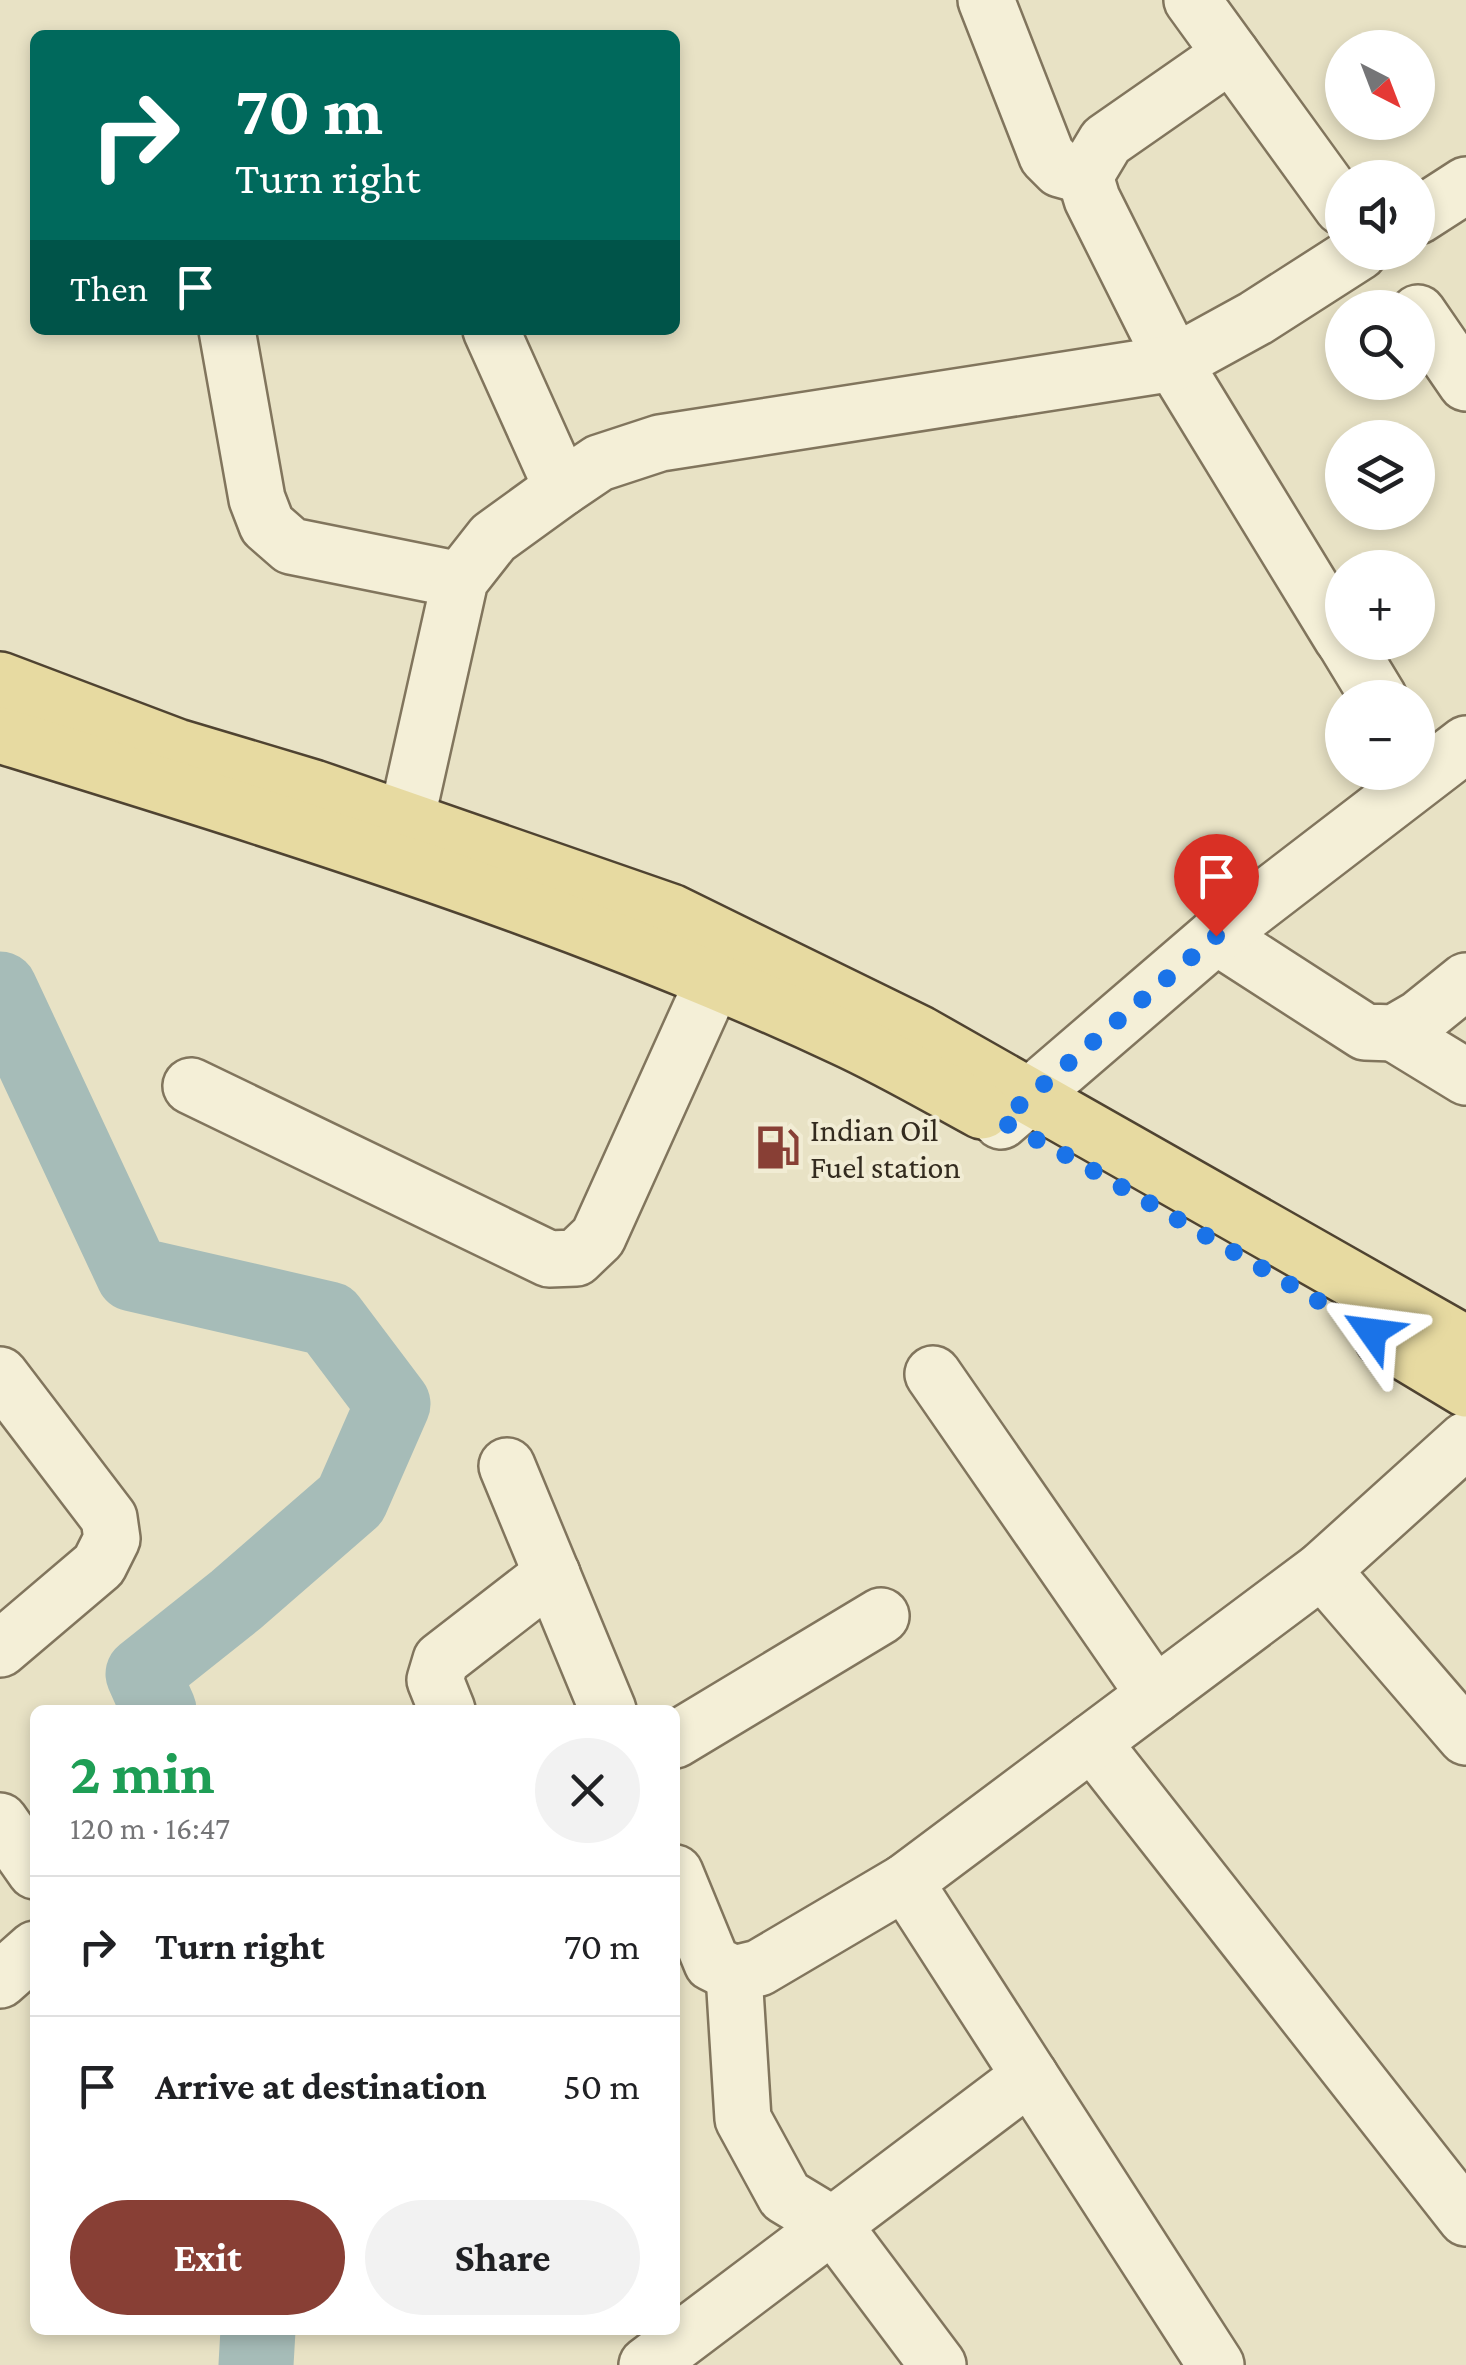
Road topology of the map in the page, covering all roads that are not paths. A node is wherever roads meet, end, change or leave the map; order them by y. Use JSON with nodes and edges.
{"nodes":[{"id":1,"x":986,"y":0,"type":"edge"},
{"id":2,"x":1192,"y":0,"type":"edge"},
{"id":3,"x":1232,"y":54,"type":"junction"},
{"id":4,"x":1085,"y":176,"type":"junction"},
{"id":5,"x":1325,"y":183,"type":"edge"},
{"id":6,"x":1466,"y":185,"type":"edge"},
{"id":7,"x":1435,"y":205,"type":"edge"},
{"id":8,"x":1332,"y":270,"type":"edge"},
{"id":9,"x":227,"y":335,"type":"edge"},
{"id":10,"x":494,"y":335,"type":"edge"},
{"id":11,"x":1435,"y":338,"type":"edge"},
{"id":12,"x":1174,"y":363,"type":"junction"},
{"id":13,"x":1466,"y":383,"type":"edge"},
{"id":14,"x":562,"y":488,"type":"junction"},
{"id":15,"x":460,"y":580,"type":"junction"},
{"id":16,"x":1325,"y":609,"type":"edge"},
{"id":17,"x":0,"y":680,"type":"edge"},
{"id":18,"x":0,"y":735,"type":"edge"},
{"id":19,"x":1436,"y":760,"type":"edge"},
{"id":20,"x":406,"y":821,"type":"junction"},
{"id":21,"x":1216,"y":936,"type":"junction"},
{"id":22,"x":1466,"y":981,"type":"edge"},
{"id":23,"x":714,"y":982,"type":"junction"},
{"id":24,"x":1394,"y":1033,"type":"junction"},
{"id":25,"x":1466,"y":1077,"type":"edge"},
{"id":26,"x":190,"y":1086,"type":"dead end"},
{"id":27,"x":1016,"y":1108,"type":"junction"},
{"id":28,"x":1466,"y":1344,"type":"edge"},
{"id":29,"x":933,"y":1374,"type":"dead end"},
{"id":30,"x":1466,"y":1389,"type":"edge"},
{"id":31,"x":7,"y":1399,"type":"edge"},
{"id":32,"x":1466,"y":1440,"type":"edge"},
{"id":33,"x":507,"y":1466,"type":"dead end"},
{"id":34,"x":1322,"y":1570,"type":"junction"},
{"id":35,"x":552,"y":1574,"type":"junction"},
{"id":36,"x":881,"y":1616,"type":"dead end"},
{"id":37,"x":0,"y":1649,"type":"edge"},
{"id":38,"x":1155,"y":1695,"type":"junction"},
{"id":39,"x":445,"y":1705,"type":"edge"},
{"id":40,"x":606,"y":1705,"type":"edge"},
{"id":41,"x":680,"y":1737,"type":"edge"},
{"id":42,"x":1466,"y":1737,"type":"edge"},
{"id":43,"x":1092,"y":1742,"type":"junction"},
{"id":44,"x":0,"y":1821,"type":"edge"},
{"id":45,"x":30,"y":1864,"type":"edge"},
{"id":46,"x":905,"y":1882,"type":"junction"},
{"id":47,"x":680,"y":1885,"type":"edge"},
{"id":48,"x":30,"y":1953,"type":"edge"},
{"id":49,"x":734,"y":1974,"type":"junction"},
{"id":50,"x":0,"y":1980,"type":"edge"},
{"id":51,"x":1030,"y":2076,"type":"junction"},
{"id":52,"x":1466,"y":2218,"type":"edge"},
{"id":53,"x":834,"y":2225,"type":"junction"},
{"id":54,"x":647,"y":2365,"type":"edge"},
{"id":55,"x":938,"y":2365,"type":"edge"},
{"id":56,"x":1216,"y":2365,"type":"edge"}],
"edges":[{"from":1,"to":4,"type":"street"},
{"from":2,"to":3,"type":"street"},
{"from":3,"to":4,"type":"street"},
{"from":3,"to":5,"type":"street"},
{"from":4,"to":12,"type":"street"},
{"from":6,"to":7,"type":"street"},
{"from":8,"to":12,"type":"street"},
{"from":9,"to":15,"type":"street"},
{"from":10,"to":14,"type":"street"},
{"from":11,"to":13,"type":"street"},
{"from":12,"to":14,"type":"street"},
{"from":12,"to":16,"type":"street"},
{"from":14,"to":15,"type":"street"},
{"from":15,"to":20,"type":"street"},
{"from":17,"to":20,"type":"main road"},
{"from":18,"to":23,"type":"main road"},
{"from":19,"to":21,"type":"street"},
{"from":20,"to":27,"type":"main road"},
{"from":21,"to":24,"type":"street"},
{"from":21,"to":27,"type":"street"},
{"from":22,"to":24,"type":"street"},
{"from":23,"to":26,"type":"street"},
{"from":23,"to":27,"type":"main road"},
{"from":24,"to":25,"type":"street"},
{"from":27,"to":28,"type":"main road"},
{"from":27,"to":30,"type":"main road"},
{"from":29,"to":38,"type":"street"},
{"from":31,"to":37,"type":"street"},
{"from":32,"to":34,"type":"street"},
{"from":33,"to":35,"type":"street"},
{"from":34,"to":38,"type":"street"},
{"from":34,"to":42,"type":"street"},
{"from":35,"to":39,"type":"street"},
{"from":35,"to":40,"type":"street"},
{"from":36,"to":41,"type":"street"},
{"from":38,"to":43,"type":"street"},
{"from":43,"to":46,"type":"street"},
{"from":43,"to":52,"type":"street"},
{"from":44,"to":45,"type":"street"},
{"from":46,"to":49,"type":"street"},
{"from":46,"to":51,"type":"street"},
{"from":47,"to":49,"type":"street"},
{"from":48,"to":50,"type":"street"},
{"from":49,"to":53,"type":"street"},
{"from":51,"to":53,"type":"street"},
{"from":51,"to":56,"type":"street"},
{"from":53,"to":54,"type":"street"},
{"from":53,"to":55,"type":"street"}]}
